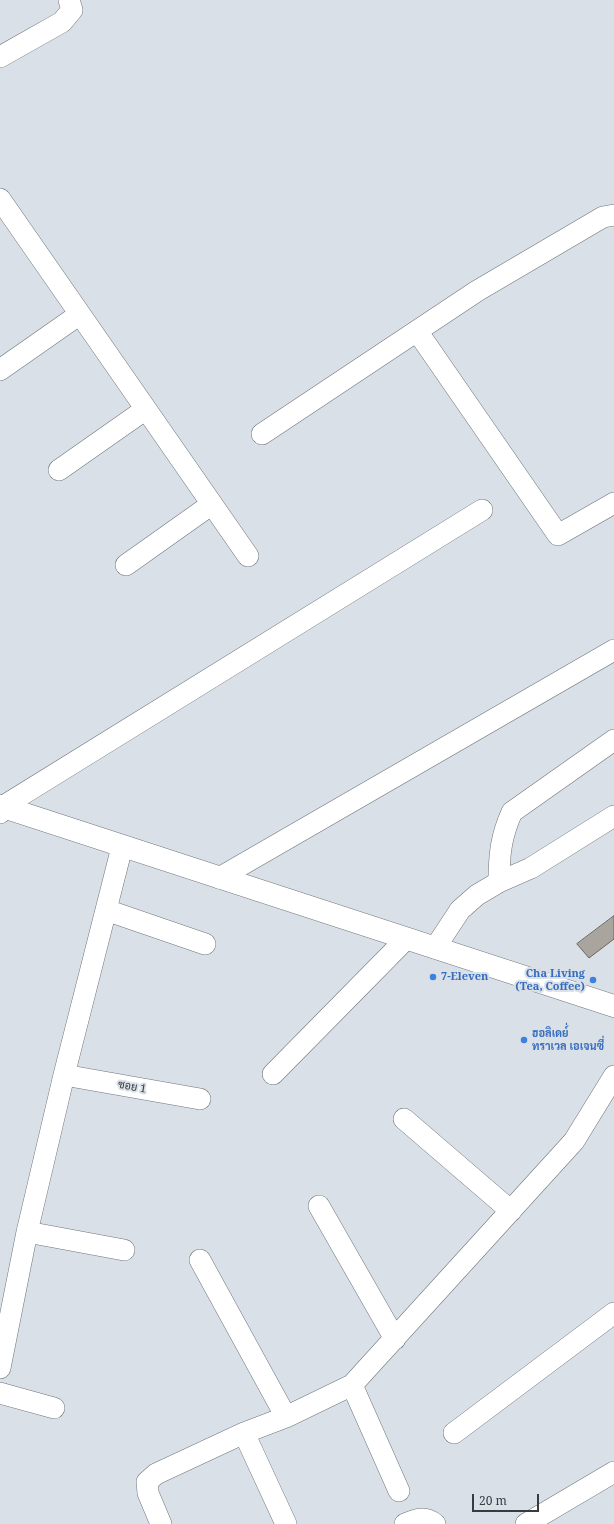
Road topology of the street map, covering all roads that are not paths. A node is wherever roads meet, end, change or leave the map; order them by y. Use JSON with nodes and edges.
{"nodes":[{"id":1,"x":69,"y":0,"type":"edge"},
{"id":2,"x":0,"y":57,"type":"edge"},
{"id":3,"x":0,"y":199,"type":"edge"},
{"id":4,"x":614,"y":215,"type":"edge"},
{"id":5,"x":7,"y":224,"type":"edge"},
{"id":6,"x":80,"y":314,"type":"junction"},
{"id":7,"x":417,"y":331,"type":"junction"},
{"id":8,"x":0,"y":370,"type":"edge"},
{"id":9,"x":146,"y":408,"type":"junction"},
{"id":10,"x":262,"y":434,"type":"dead end"},
{"id":11,"x":59,"y":470,"type":"dead end"},
{"id":12,"x":614,"y":503,"type":"edge"},
{"id":13,"x":212,"y":504,"type":"junction"},
{"id":14,"x":482,"y":510,"type":"dead end"},
{"id":15,"x":248,"y":556,"type":"dead end"},
{"id":16,"x":126,"y":565,"type":"dead end"},
{"id":17,"x":614,"y":650,"type":"edge"},
{"id":18,"x":614,"y":740,"type":"edge"},
{"id":19,"x":1,"y":809,"type":"edge"},
{"id":20,"x":614,"y":816,"type":"edge"},
{"id":21,"x":122,"y":847,"type":"junction"},
{"id":22,"x":219,"y":878,"type":"junction"},
{"id":23,"x":499,"y":882,"type":"junction"},
{"id":24,"x":106,"y":910,"type":"junction"},
{"id":25,"x":406,"y":939,"type":"junction"},
{"id":26,"x":205,"y":944,"type":"dead end"},
{"id":27,"x":435,"y":948,"type":"junction"},
{"id":28,"x":614,"y":1006,"type":"edge"},
{"id":29,"x":273,"y":1074,"type":"dead end"},
{"id":30,"x":64,"y":1075,"type":"junction"},
{"id":31,"x":614,"y":1076,"type":"edge"},
{"id":32,"x":200,"y":1099,"type":"dead end"},
{"id":33,"x":404,"y":1119,"type":"dead end"},
{"id":34,"x":319,"y":1206,"type":"dead end"},
{"id":35,"x":510,"y":1211,"type":"junction"},
{"id":36,"x":27,"y":1232,"type":"junction"},
{"id":37,"x":124,"y":1250,"type":"dead end"},
{"id":38,"x":200,"y":1260,"type":"dead end"},
{"id":39,"x":614,"y":1313,"type":"edge"},
{"id":40,"x":395,"y":1339,"type":"junction"},
{"id":41,"x":0,"y":1368,"type":"edge"},
{"id":42,"x":352,"y":1385,"type":"junction"},
{"id":43,"x":0,"y":1394,"type":"edge"},
{"id":44,"x":54,"y":1408,"type":"dead end"},
{"id":45,"x":286,"y":1417,"type":"junction"},
{"id":46,"x":244,"y":1433,"type":"junction"},
{"id":47,"x":454,"y":1433,"type":"dead end"},
{"id":48,"x":614,"y":1472,"type":"edge"},
{"id":49,"x":399,"y":1491,"type":"dead end"},
{"id":50,"x":162,"y":1524,"type":"edge"},
{"id":51,"x":286,"y":1524,"type":"edge"},
{"id":52,"x":405,"y":1524,"type":"edge"},
{"id":53,"x":435,"y":1524,"type":"edge"},
{"id":54,"x":526,"y":1524,"type":"edge"}],
"edges":[{"from":1,"to":2,"type":"street"},
{"from":3,"to":5,"type":"street"},
{"from":4,"to":7,"type":"street"},
{"from":5,"to":6,"type":"street"},
{"from":6,"to":8,"type":"street"},
{"from":6,"to":9,"type":"street"},
{"from":7,"to":10,"type":"street"},
{"from":7,"to":12,"type":"street"},
{"from":9,"to":11,"type":"street"},
{"from":9,"to":13,"type":"street"},
{"from":13,"to":15,"type":"street"},
{"from":13,"to":16,"type":"street"},
{"from":14,"to":19,"type":"street"},
{"from":17,"to":22,"type":"street"},
{"from":18,"to":23,"type":"street"},
{"from":19,"to":21,"type":"main road"},
{"from":20,"to":23,"type":"street"},
{"from":21,"to":22,"type":"main road"},
{"from":21,"to":24,"type":"street"},
{"from":22,"to":25,"type":"main road"},
{"from":23,"to":27,"type":"street"},
{"from":24,"to":26,"type":"street"},
{"from":24,"to":30,"type":"street"},
{"from":25,"to":27,"type":"main road"},
{"from":25,"to":29,"type":"street"},
{"from":27,"to":28,"type":"main road"},
{"from":30,"to":32,"type":"street","name":"ซอย 1"},
{"from":30,"to":36,"type":"street"},
{"from":31,"to":35,"type":"street"},
{"from":33,"to":35,"type":"street"},
{"from":34,"to":40,"type":"street"},
{"from":35,"to":40,"type":"street"},
{"from":36,"to":37,"type":"street"},
{"from":36,"to":41,"type":"street"},
{"from":38,"to":45,"type":"street"},
{"from":39,"to":47,"type":"street"},
{"from":40,"to":42,"type":"street"},
{"from":42,"to":45,"type":"street"},
{"from":42,"to":49,"type":"street"},
{"from":43,"to":44,"type":"street"},
{"from":45,"to":46,"type":"street"},
{"from":46,"to":50,"type":"street"},
{"from":46,"to":51,"type":"street"},
{"from":48,"to":54,"type":"street"},
{"from":52,"to":53,"type":"street"}]}
